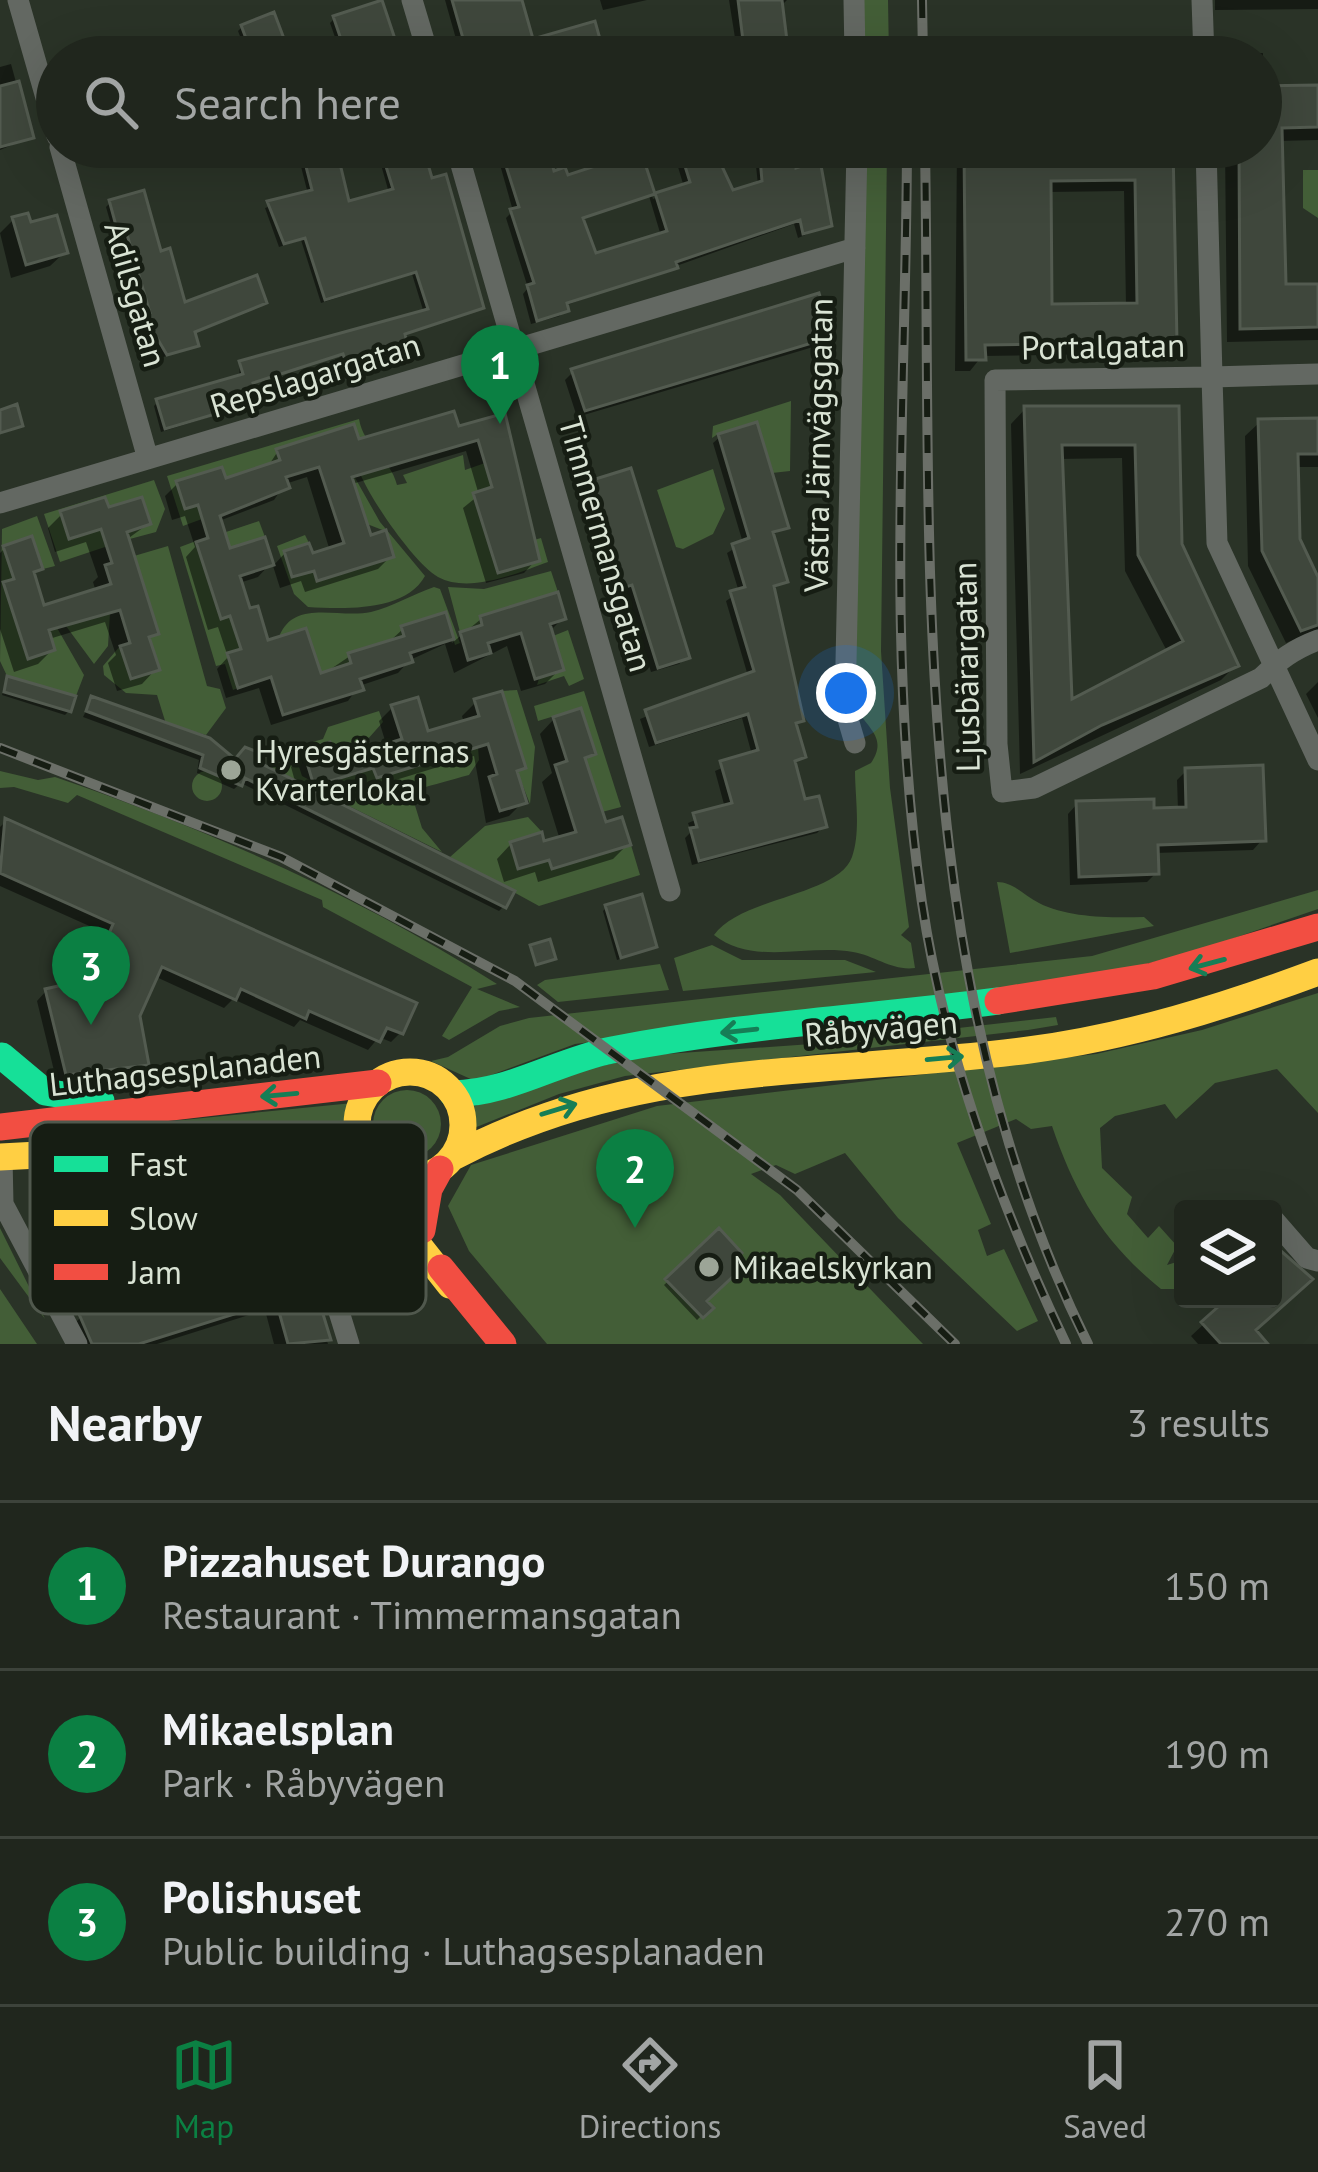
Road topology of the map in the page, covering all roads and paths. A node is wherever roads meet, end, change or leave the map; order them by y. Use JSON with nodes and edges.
{"nodes":[{"id":1,"x":18,"y":0,"type":"edge"},
{"id":2,"x":412,"y":0,"type":"edge"},
{"id":3,"x":854,"y":0,"type":"edge"},
{"id":4,"x":1202,"y":0,"type":"edge"},
{"id":5,"x":423,"y":36,"type":"edge"},
{"id":6,"x":855,"y":36,"type":"edge"},
{"id":7,"x":1203,"y":36,"type":"edge"},
{"id":8,"x":36,"y":63,"type":"edge"},
{"id":9,"x":66,"y":168,"type":"edge"},
{"id":10,"x":462,"y":168,"type":"edge"},
{"id":11,"x":856,"y":168,"type":"edge"},
{"id":12,"x":1207,"y":168,"type":"edge"},
{"id":13,"x":855,"y":248,"type":"junction"},
{"id":14,"x":516,"y":349,"type":"junction"},
{"id":15,"x":1318,"y":374,"type":"edge"},
{"id":16,"x":1212,"y":377,"type":"junction"},
{"id":17,"x":994,"y":380,"type":"joint"},
{"id":18,"x":148,"y":459,"type":"junction"},
{"id":19,"x":0,"y":503,"type":"edge"},
{"id":20,"x":1318,"y":640,"type":"edge"},
{"id":21,"x":1275,"y":664,"type":"junction"},
{"id":22,"x":855,"y":742,"type":"dead end"},
{"id":23,"x":1318,"y":760,"type":"edge"},
{"id":24,"x":670,"y":891,"type":"dead end"},
{"id":25,"x":1318,"y":927,"type":"edge"},
{"id":26,"x":1318,"y":972,"type":"edge"},
{"id":27,"x":1,"y":1052,"type":"edge"},
{"id":28,"x":378,"y":1083,"type":"junction"},
{"id":29,"x":453,"y":1094,"type":"junction"},
{"id":30,"x":179,"y":1105,"type":"junction"},
{"id":31,"x":102,"y":1122,"type":"edge"},
{"id":32,"x":361,"y":1122,"type":"edge"},
{"id":33,"x":2,"y":1144,"type":"edge"},
{"id":34,"x":446,"y":1163,"type":"junction"},
{"id":35,"x":426,"y":1174,"type":"edge"},
{"id":36,"x":426,"y":1207,"type":"edge"},
{"id":37,"x":1282,"y":1229,"type":"edge"},
{"id":38,"x":426,"y":1238,"type":"edge"},
{"id":39,"x":30,"y":1251,"type":"edge"},
{"id":40,"x":426,"y":1260,"type":"edge"},
{"id":41,"x":1318,"y":1261,"type":"edge"},
{"id":42,"x":450,"y":1286,"type":"junction"},
{"id":43,"x":63,"y":1314,"type":"edge"},
{"id":44,"x":340,"y":1314,"type":"edge"},
{"id":45,"x":77,"y":1344,"type":"edge"},
{"id":46,"x":349,"y":1344,"type":"edge"},
{"id":47,"x":503,"y":1344,"type":"edge"}],
"edges":[{"from":1,"to":8,"type":"street"},
{"from":2,"to":5,"type":"street"},
{"from":3,"to":6,"type":"street"},
{"from":4,"to":7,"type":"street"},
{"from":9,"to":18,"type":"street","name":"Adilsgatan"},
{"from":10,"to":14,"type":"street","name":"Timmermansgatan"},
{"from":11,"to":13,"type":"street","name":"Västra Järnvägsgatan"},
{"from":12,"to":16,"type":"street","name":"Portalgatan"},
{"from":13,"to":14,"type":"street","name":"Repslagargatan"},
{"from":13,"to":22,"type":"street","name":"Västra Järnvägsgatan"},
{"from":14,"to":18,"type":"street","name":"Repslagargatan"},
{"from":14,"to":24,"type":"street","name":"Timmermansgatan"},
{"from":15,"to":16,"type":"street","name":"Portalgatan"},
{"from":16,"to":17,"type":"street","name":"Portalgatan"},
{"from":16,"to":21,"type":"street"},
{"from":17,"to":21,"type":"street","name":"Ljusbärargatan"},
{"from":18,"to":19,"type":"street","name":"Repslagargatan"},
{"from":20,"to":21,"type":"street"},
{"from":21,"to":23,"type":"street"},
{"from":25,"to":29,"type":"main road","name":"Råbyvägen","one_way":true},
{"from":34,"to":26,"type":"main road","name":"Råbyvägen","one_way":true},
{"from":27,"to":30,"type":"main road"},
{"from":27,"to":33,"type":"main road"},
{"from":28,"to":29,"type":"main road"},
{"from":28,"to":30,"type":"main road","name":"Luthagsesplanaden","one_way":true},
{"from":28,"to":32,"type":"main road"},
{"from":29,"to":34,"type":"main road"},
{"from":30,"to":31,"type":"main road","name":"Luthagsesplanaden"},
{"from":33,"to":39,"type":"street"},
{"from":34,"to":35,"type":"main road"},
{"from":34,"to":36,"type":"main road"},
{"from":37,"to":41,"type":"street"},
{"from":38,"to":42,"type":"main road"},
{"from":40,"to":42,"type":"main road"},
{"from":42,"to":47,"type":"main road"},
{"from":43,"to":45,"type":"street"},
{"from":44,"to":46,"type":"street"}]}
